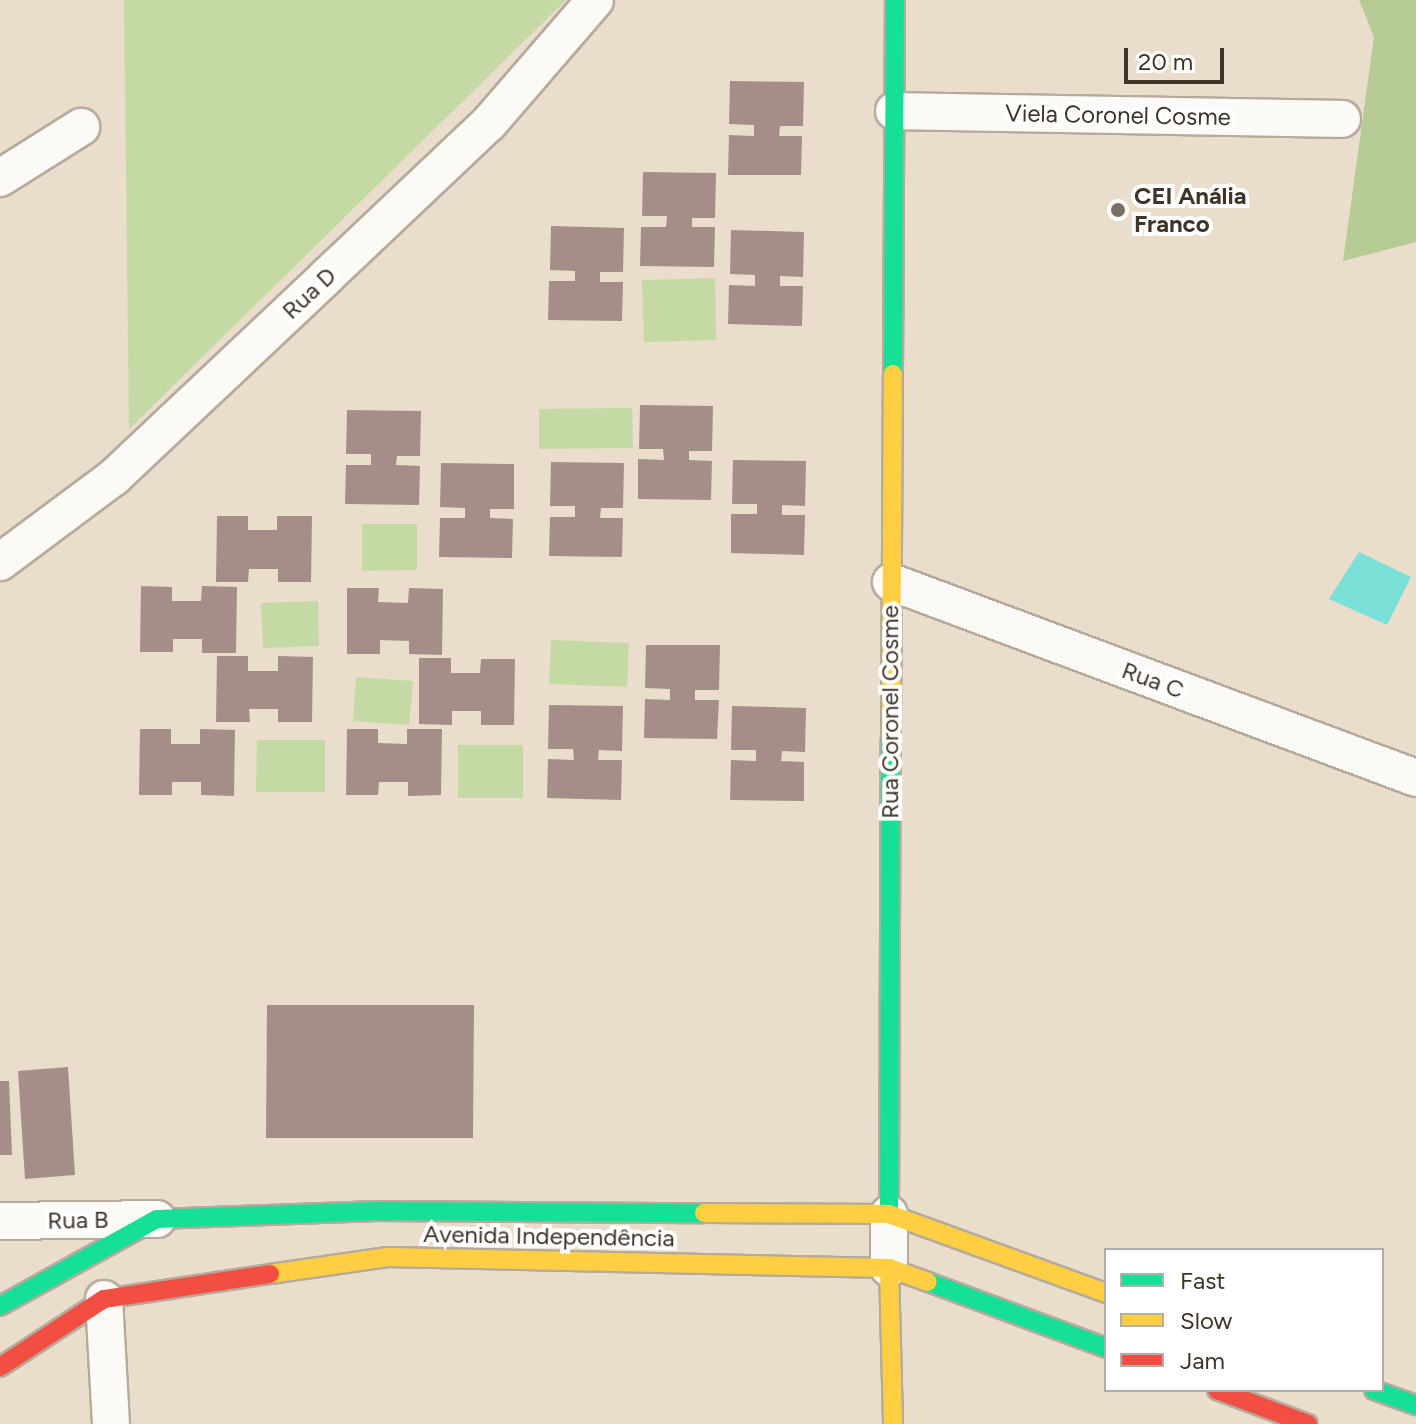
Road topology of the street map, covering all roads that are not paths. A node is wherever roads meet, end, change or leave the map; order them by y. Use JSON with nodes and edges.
{"nodes":[{"id":1,"x":595,"y":0,"type":"edge"},
{"id":2,"x":895,"y":0,"type":"edge"},
{"id":3,"x":894,"y":111,"type":"junction"},
{"id":4,"x":1342,"y":119,"type":"dead end"},
{"id":5,"x":81,"y":127,"type":"dead end"},
{"id":6,"x":0,"y":178,"type":"edge"},
{"id":7,"x":0,"y":562,"type":"edge"},
{"id":8,"x":891,"y":582,"type":"junction"},
{"id":9,"x":1416,"y":778,"type":"edge"},
{"id":10,"x":889,"y":1214,"type":"junction"},
{"id":11,"x":157,"y":1219,"type":"junction"},
{"id":12,"x":0,"y":1221,"type":"edge"},
{"id":13,"x":383,"y":1234,"type":"junction"},
{"id":14,"x":889,"y":1268,"type":"junction"},
{"id":15,"x":1104,"y":1292,"type":"edge"},
{"id":16,"x":104,"y":1299,"type":"junction"},
{"id":17,"x":0,"y":1306,"type":"edge"},
{"id":18,"x":1104,"y":1347,"type":"edge"},
{"id":19,"x":0,"y":1367,"type":"edge"},
{"id":20,"x":1222,"y":1392,"type":"edge"},
{"id":21,"x":1380,"y":1392,"type":"edge"},
{"id":22,"x":1416,"y":1405,"type":"edge"},
{"id":23,"x":111,"y":1424,"type":"edge"},
{"id":24,"x":893,"y":1424,"type":"edge"},
{"id":25,"x":1308,"y":1424,"type":"edge"}],
"edges":[{"from":1,"to":7,"type":"street","name":"Rua D"},
{"from":2,"to":3,"type":"main road","name":"Rua Coronel Cosme"},
{"from":3,"to":4,"type":"street","name":"Viela Coronel Cosme"},
{"from":3,"to":8,"type":"main road","name":"Rua Coronel Cosme"},
{"from":5,"to":6,"type":"street"},
{"from":8,"to":9,"type":"street","name":"Rua C"},
{"from":8,"to":10,"type":"main road","name":"Rua Coronel Cosme"},
{"from":10,"to":13,"type":"main road","name":"Avenida Independência"},
{"from":10,"to":14,"type":"street","name":"Rua Coronel Cosme"},
{"from":10,"to":15,"type":"main road","name":"Avenida Independência"},
{"from":11,"to":12,"type":"street","name":"Rua B"},
{"from":11,"to":13,"type":"main road","name":"Avenida Independência"},
{"from":11,"to":17,"type":"main road","name":"Avenida Independência"},
{"from":13,"to":14,"type":"main road","name":"Avenida Independência"},
{"from":13,"to":16,"type":"main road","name":"Avenida Independência"},
{"from":14,"to":18,"type":"main road","name":"Avenida Independência"},
{"from":14,"to":24,"type":"main road","name":"Rua Coronel Cosme"},
{"from":16,"to":19,"type":"main road","name":"Avenida Independência"},
{"from":16,"to":23,"type":"street"},
{"from":20,"to":25,"type":"main road"},
{"from":21,"to":22,"type":"main road"}]}
